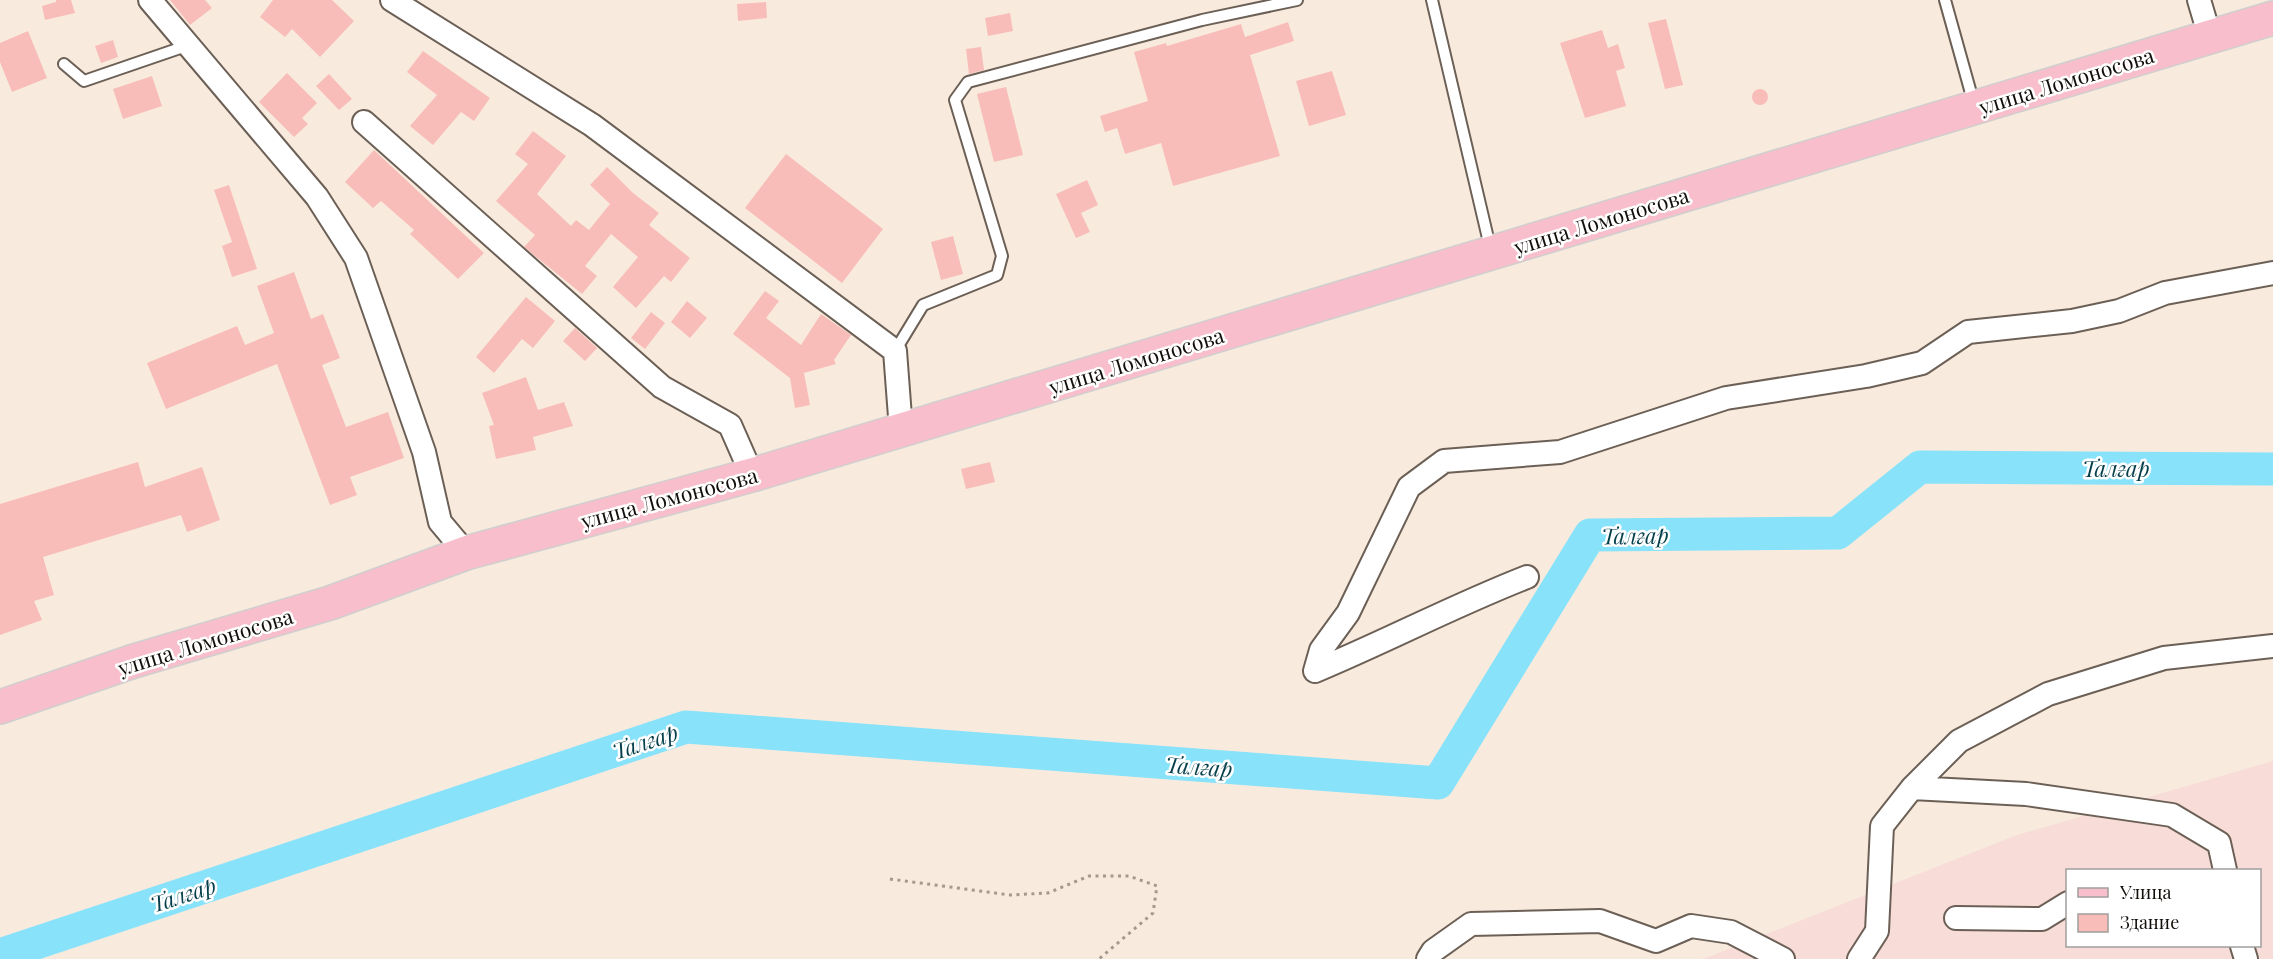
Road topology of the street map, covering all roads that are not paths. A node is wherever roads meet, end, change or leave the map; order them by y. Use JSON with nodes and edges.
{"nodes":[{"id":1,"x":150,"y":0,"type":"edge"},
{"id":2,"x":392,"y":0,"type":"edge"},
{"id":3,"x":1297,"y":0,"type":"edge"},
{"id":4,"x":1432,"y":0,"type":"edge"},
{"id":5,"x":1946,"y":0,"type":"edge"},
{"id":6,"x":2199,"y":0,"type":"edge"},
{"id":7,"x":2273,"y":18,"type":"edge"},
{"id":8,"x":2210,"y":37,"type":"junction"},
{"id":9,"x":190,"y":45,"type":"junction"},
{"id":10,"x":64,"y":64,"type":"dead end"},
{"id":11,"x":1975,"y":107,"type":"junction"},
{"id":12,"x":364,"y":122,"type":"dead end"},
{"id":13,"x":1491,"y":253,"type":"junction"},
{"id":14,"x":2273,"y":273,"type":"edge"},
{"id":15,"x":895,"y":351,"type":"junction"},
{"id":16,"x":901,"y":430,"type":"junction"},
{"id":17,"x":752,"y":475,"type":"junction"},
{"id":18,"x":466,"y":553,"type":"junction"},
{"id":19,"x":1527,"y":577,"type":"dead end"},
{"id":20,"x":2273,"y":646,"type":"edge"},
{"id":21,"x":0,"y":706,"type":"edge"},
{"id":22,"x":1912,"y":788,"type":"junction"},
{"id":23,"x":2219,"y":865,"type":"edge"},
{"id":24,"x":2066,"y":904,"type":"edge"},
{"id":25,"x":1956,"y":918,"type":"dead end"},
{"id":26,"x":1428,"y":959,"type":"edge"},
{"id":27,"x":1783,"y":959,"type":"edge"},
{"id":28,"x":1859,"y":959,"type":"edge"}],
"edges":[{"from":1,"to":9,"type":"street"},
{"from":2,"to":15,"type":"street"},
{"from":3,"to":15,"type":"lane"},
{"from":4,"to":13,"type":"lane"},
{"from":5,"to":11,"type":"lane"},
{"from":6,"to":8,"type":"street"},
{"from":7,"to":8,"type":"main road","name":"улица Ломоносова"},
{"from":8,"to":11,"type":"main road","name":"улица Ломоносова"},
{"from":9,"to":10,"type":"lane"},
{"from":9,"to":18,"type":"street"},
{"from":11,"to":13,"type":"main road","name":"улица Ломоносова"},
{"from":12,"to":17,"type":"street"},
{"from":13,"to":16,"type":"main road","name":"улица Ломоносова"},
{"from":14,"to":19,"type":"street"},
{"from":15,"to":16,"type":"street"},
{"from":16,"to":17,"type":"main road","name":"улица Ломоносова"},
{"from":17,"to":18,"type":"main road","name":"улица Ломоносова"},
{"from":18,"to":21,"type":"main road","name":"улица Ломоносова"},
{"from":20,"to":22,"type":"street"},
{"from":22,"to":23,"type":"street"},
{"from":22,"to":28,"type":"street"},
{"from":24,"to":25,"type":"street"},
{"from":26,"to":27,"type":"street"}]}
